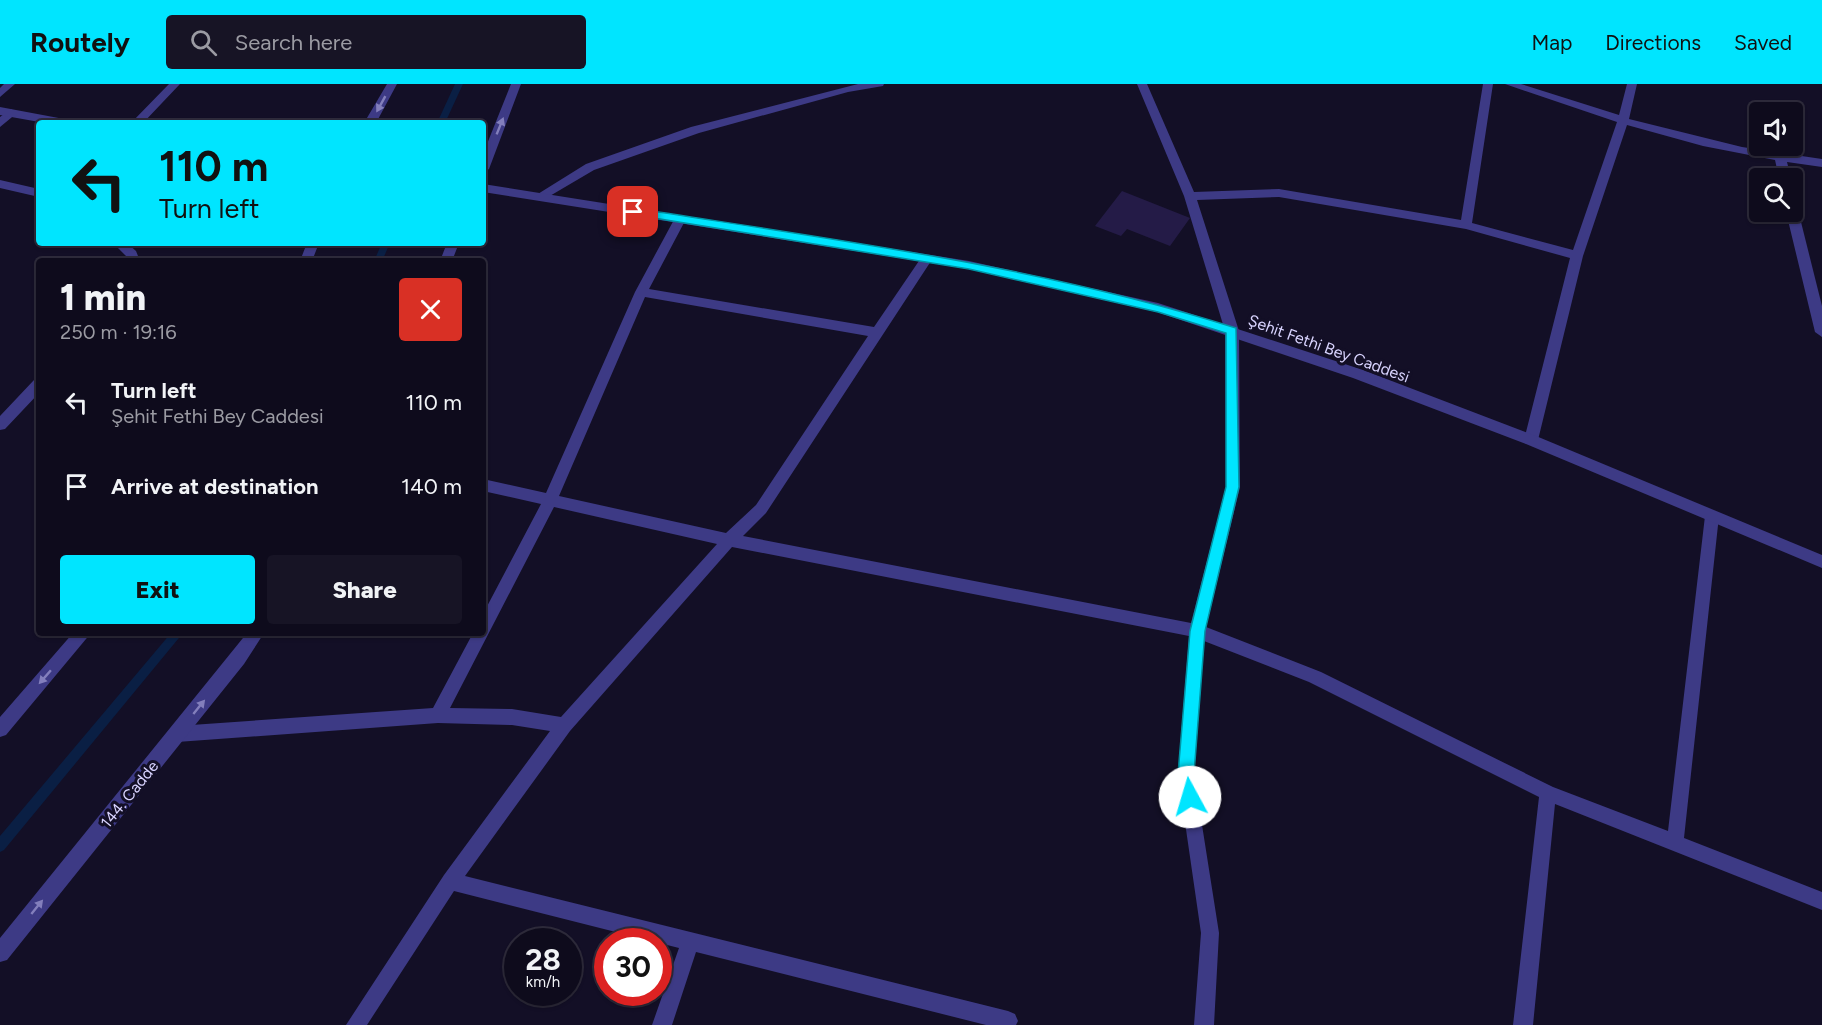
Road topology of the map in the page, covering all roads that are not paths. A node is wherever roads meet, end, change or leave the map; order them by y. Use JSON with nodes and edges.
{"nodes":[{"id":1,"x":10,"y":84,"type":"edge"},
{"id":2,"x":175,"y":84,"type":"edge"},
{"id":3,"x":392,"y":84,"type":"edge"},
{"id":4,"x":516,"y":84,"type":"edge"},
{"id":5,"x":879,"y":84,"type":"edge"},
{"id":6,"x":1142,"y":84,"type":"edge"},
{"id":7,"x":1488,"y":84,"type":"edge"},
{"id":8,"x":1510,"y":84,"type":"edge"},
{"id":9,"x":1632,"y":84,"type":"edge"},
{"id":10,"x":849,"y":86,"type":"edge"},
{"id":11,"x":0,"y":94,"type":"edge"},
{"id":12,"x":5,"y":112,"type":"edge"},
{"id":13,"x":48,"y":120,"type":"edge"},
{"id":14,"x":140,"y":120,"type":"edge"},
{"id":15,"x":372,"y":120,"type":"edge"},
{"id":16,"x":1623,"y":122,"type":"junction"},
{"id":17,"x":0,"y":123,"type":"edge"},
{"id":18,"x":1780,"y":159,"type":"junction"},
{"id":19,"x":486,"y":160,"type":"edge"},
{"id":20,"x":1822,"y":164,"type":"edge"},
{"id":21,"x":1782,"y":168,"type":"edge"},
{"id":22,"x":0,"y":184,"type":"edge"},
{"id":23,"x":486,"y":188,"type":"edge"},
{"id":24,"x":36,"y":192,"type":"edge"},
{"id":25,"x":1190,"y":195,"type":"junction"},
{"id":26,"x":539,"y":197,"type":"junction"},
{"id":27,"x":680,"y":219,"type":"junction"},
{"id":28,"x":1795,"y":222,"type":"edge"},
{"id":29,"x":1466,"y":225,"type":"junction"},
{"id":30,"x":123,"y":246,"type":"edge"},
{"id":31,"x":1577,"y":256,"type":"junction"},
{"id":32,"x":133,"y":258,"type":"edge"},
{"id":33,"x":927,"y":258,"type":"junction"},
{"id":34,"x":641,"y":292,"type":"junction"},
{"id":35,"x":1232,"y":331,"type":"junction"},
{"id":36,"x":1822,"y":332,"type":"edge"},
{"id":37,"x":879,"y":333,"type":"junction"},
{"id":38,"x":36,"y":387,"type":"edge"},
{"id":39,"x":0,"y":425,"type":"edge"},
{"id":40,"x":1531,"y":440,"type":"junction"},
{"id":41,"x":486,"y":486,"type":"edge"},
{"id":42,"x":550,"y":501,"type":"junction"},
{"id":43,"x":1712,"y":516,"type":"junction"},
{"id":44,"x":729,"y":540,"type":"junction"},
{"id":45,"x":1822,"y":562,"type":"edge"},
{"id":46,"x":486,"y":623,"type":"edge"},
{"id":47,"x":1197,"y":631,"type":"junction"},
{"id":48,"x":80,"y":636,"type":"edge"},
{"id":49,"x":254,"y":636,"type":"edge"},
{"id":50,"x":479,"y":636,"type":"edge"},
{"id":51,"x":438,"y":715,"type":"junction"},
{"id":52,"x":564,"y":725,"type":"junction"},
{"id":53,"x":0,"y":729,"type":"edge"},
{"id":54,"x":177,"y":734,"type":"junction"},
{"id":55,"x":1548,"y":793,"type":"junction"},
{"id":56,"x":1675,"y":843,"type":"junction"},
{"id":57,"x":450,"y":881,"type":"junction"},
{"id":58,"x":1822,"y":901,"type":"edge"},
{"id":59,"x":691,"y":941,"type":"junction"},
{"id":60,"x":0,"y":953,"type":"edge"},
{"id":61,"x":1008,"y":1021,"type":"dead end"},
{"id":62,"x":356,"y":1025,"type":"edge"},
{"id":63,"x":662,"y":1025,"type":"edge"},
{"id":64,"x":1204,"y":1025,"type":"edge"},
{"id":65,"x":1523,"y":1025,"type":"edge"}],
"edges":[{"from":1,"to":11,"type":"street"},
{"from":2,"to":14,"type":"street"},
{"from":3,"to":15,"type":"street","one_way":true},
{"from":19,"to":4,"type":"street","one_way":true},
{"from":5,"to":10,"type":"street"},
{"from":6,"to":25,"type":"street"},
{"from":7,"to":29,"type":"street"},
{"from":8,"to":16,"type":"street"},
{"from":9,"to":16,"type":"street"},
{"from":10,"to":26,"type":"street"},
{"from":12,"to":13,"type":"street"},
{"from":12,"to":17,"type":"street"},
{"from":16,"to":18,"type":"street"},
{"from":16,"to":31,"type":"street"},
{"from":18,"to":20,"type":"street"},
{"from":18,"to":21,"type":"street"},
{"from":22,"to":24,"type":"street"},
{"from":23,"to":26,"type":"street","name":"Şehit Fethi Bey Caddesi"},
{"from":25,"to":29,"type":"street"},
{"from":25,"to":35,"type":"street"},
{"from":26,"to":27,"type":"street","name":"Şehit Fethi Bey Caddesi"},
{"from":27,"to":33,"type":"street","name":"Şehit Fethi Bey Caddesi"},
{"from":27,"to":34,"type":"street"},
{"from":28,"to":36,"type":"street"},
{"from":29,"to":31,"type":"street"},
{"from":30,"to":32,"type":"street"},
{"from":31,"to":40,"type":"street"},
{"from":33,"to":35,"type":"street","name":"Şehit Fethi Bey Caddesi"},
{"from":33,"to":37,"type":"street"},
{"from":34,"to":37,"type":"street"},
{"from":34,"to":42,"type":"street"},
{"from":35,"to":40,"type":"street","name":"Şehit Fethi Bey Caddesi"},
{"from":35,"to":47,"type":"street"},
{"from":37,"to":44,"type":"street"},
{"from":38,"to":39,"type":"street"},
{"from":40,"to":43,"type":"street","name":"Şehit Fethi Bey Caddesi"},
{"from":41,"to":42,"type":"street"},
{"from":42,"to":44,"type":"street"},
{"from":42,"to":46,"type":"street"},
{"from":43,"to":45,"type":"street","name":"Şehit Fethi Bey Caddesi"},
{"from":43,"to":56,"type":"street"},
{"from":44,"to":47,"type":"street"},
{"from":44,"to":52,"type":"street"},
{"from":47,"to":55,"type":"street"},
{"from":47,"to":64,"type":"street"},
{"from":48,"to":53,"type":"street","one_way":true},
{"from":54,"to":49,"type":"street","name":"144. Cadde","one_way":true},
{"from":50,"to":51,"type":"street"},
{"from":51,"to":52,"type":"street"},
{"from":51,"to":54,"type":"street"},
{"from":52,"to":57,"type":"street"},
{"from":60,"to":54,"type":"street","name":"144. Cadde","one_way":true},
{"from":55,"to":56,"type":"street"},
{"from":55,"to":65,"type":"street"},
{"from":56,"to":58,"type":"street"},
{"from":57,"to":59,"type":"street"},
{"from":57,"to":62,"type":"street"},
{"from":59,"to":61,"type":"street"},
{"from":59,"to":63,"type":"street"}]}
